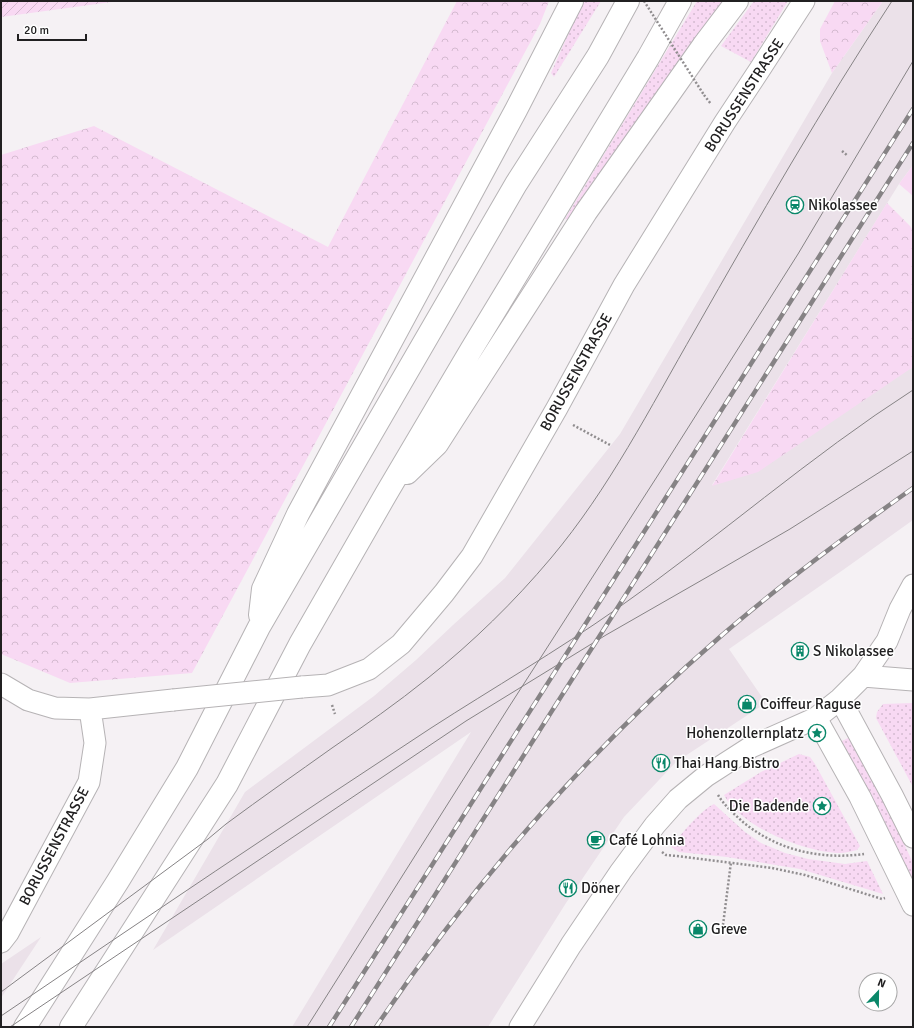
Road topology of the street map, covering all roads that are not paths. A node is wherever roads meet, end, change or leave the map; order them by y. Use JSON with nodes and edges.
{"nodes":[{"id":1,"x":572,"y":1,"type":"edge"},
{"id":2,"x":628,"y":1,"type":"edge"},
{"id":3,"x":680,"y":1,"type":"edge"},
{"id":4,"x":737,"y":1,"type":"edge"},
{"id":5,"x":804,"y":1,"type":"edge"},
{"id":6,"x":386,"y":494,"type":"junction"},
{"id":7,"x":913,"y":585,"type":"edge"},
{"id":8,"x":258,"y":627,"type":"junction"},
{"id":9,"x":863,"y":676,"type":"junction"},
{"id":10,"x":913,"y":680,"type":"edge"},
{"id":11,"x":2,"y":687,"type":"edge"},
{"id":12,"x":840,"y":699,"type":"junction"},
{"id":13,"x":90,"y":709,"type":"junction"},
{"id":14,"x":816,"y":718,"type":"junction"},
{"id":15,"x":913,"y":837,"type":"edge"},
{"id":16,"x":913,"y":904,"type":"edge"},
{"id":17,"x":1,"y":942,"type":"edge"},
{"id":18,"x":25,"y":1027,"type":"edge"},
{"id":19,"x":71,"y":1027,"type":"edge"},
{"id":20,"x":520,"y":1027,"type":"edge"}],
"edges":[{"from":1,"to":8,"type":"highway"},
{"from":2,"to":8,"type":"highway"},
{"from":3,"to":6,"type":"highway"},
{"from":4,"to":6,"type":"highway"},
{"from":5,"to":13,"type":"street","name":"BORUSSENSTRASSE","bridge":true},
{"from":6,"to":19,"type":"highway"},
{"from":7,"to":9,"type":"street"},
{"from":8,"to":18,"type":"highway"},
{"from":9,"to":10,"type":"street"},
{"from":9,"to":12,"type":"street"},
{"from":11,"to":13,"type":"street"},
{"from":12,"to":14,"type":"street"},
{"from":12,"to":15,"type":"street"},
{"from":13,"to":17,"type":"street","name":"BORUSSENSTRASSE"},
{"from":14,"to":16,"type":"street"},
{"from":14,"to":20,"type":"street"}]}
